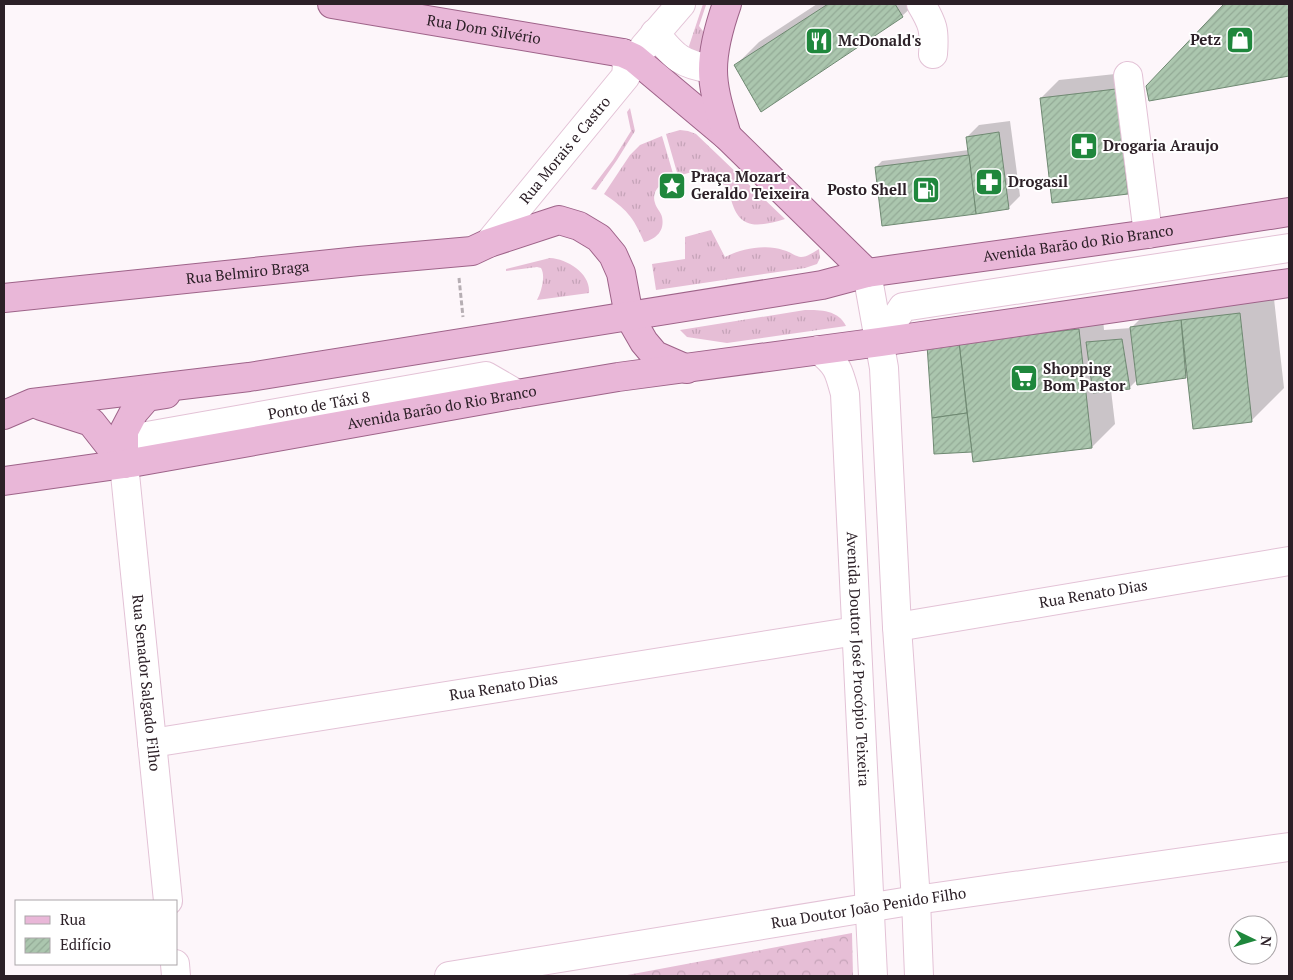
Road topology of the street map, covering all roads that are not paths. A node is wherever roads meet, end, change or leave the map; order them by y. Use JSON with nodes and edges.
{"nodes":[{"id":1,"x":332,"y":4,"type":"edge"},
{"id":2,"x":681,"y":4,"type":"edge"},
{"id":3,"x":727,"y":4,"type":"edge"},
{"id":4,"x":921,"y":4,"type":"edge"},
{"id":5,"x":655,"y":33,"type":"junction"},
{"id":6,"x":933,"y":54,"type":"dead end"},
{"id":7,"x":629,"y":56,"type":"junction"},
{"id":8,"x":713,"y":69,"type":"junction"},
{"id":9,"x":1128,"y":76,"type":"dead end"},
{"id":10,"x":726,"y":136,"type":"junction"},
{"id":11,"x":1289,"y":212,"type":"edge"},
{"id":12,"x":1148,"y":234,"type":"junction"},
{"id":13,"x":489,"y":243,"type":"junction"},
{"id":14,"x":1289,"y":248,"type":"edge"},
{"id":15,"x":867,"y":273,"type":"junction"},
{"id":16,"x":1289,"y":283,"type":"edge"},
{"id":17,"x":4,"y":298,"type":"edge"},
{"id":18,"x":903,"y":308,"type":"junction"},
{"id":19,"x":629,"y":316,"type":"junction"},
{"id":20,"x":880,"y":342,"type":"junction"},
{"id":21,"x":819,"y":350,"type":"junction"},
{"id":22,"x":687,"y":369,"type":"junction"},
{"id":23,"x":249,"y":377,"type":"junction"},
{"id":24,"x":32,"y":403,"type":"junction"},
{"id":25,"x":4,"y":415,"type":"edge"},
{"id":26,"x":127,"y":464,"type":"junction"},
{"id":27,"x":4,"y":481,"type":"edge"},
{"id":28,"x":1289,"y":561,"type":"edge"},
{"id":29,"x":897,"y":627,"type":"junction"},
{"id":30,"x":856,"y":630,"type":"junction"},
{"id":31,"x":152,"y":743,"type":"junction"},
{"id":32,"x":1289,"y":847,"type":"edge"},
{"id":33,"x":168,"y":900,"type":"edge"},
{"id":34,"x":916,"y":900,"type":"junction"},
{"id":35,"x":870,"y":907,"type":"junction"},
{"id":36,"x":521,"y":970,"type":"edge"},
{"id":37,"x":449,"y":976,"type":"edge"},
{"id":38,"x":873,"y":976,"type":"edge"},
{"id":39,"x":919,"y":976,"type":"edge"}],
"edges":[{"from":1,"to":7,"type":"main road","name":"Rua Dom Silvério"},
{"from":2,"to":5,"type":"street"},
{"from":3,"to":8,"type":"main road"},
{"from":4,"to":6,"type":"street"},
{"from":5,"to":7,"type":"street"},
{"from":5,"to":8,"type":"street"},
{"from":7,"to":10,"type":"main road"},
{"from":7,"to":13,"type":"street","name":"Rua Morais e Castro"},
{"from":8,"to":10,"type":"main road"},
{"from":9,"to":12,"type":"street"},
{"from":10,"to":15,"type":"main road"},
{"from":11,"to":12,"type":"main road","name":"Avenida Barão do Rio Branco"},
{"from":12,"to":15,"type":"main road","name":"Avenida Barão do Rio Branco"},
{"from":13,"to":17,"type":"main road","name":"Rua Belmiro Braga"},
{"from":13,"to":19,"type":"main road","name":"Rua Belmiro Braga"},
{"from":14,"to":18,"type":"street"},
{"from":15,"to":18,"type":"street"},
{"from":15,"to":19,"type":"main road","name":"Avenida Barão do Rio Branco"},
{"from":15,"to":20,"type":"street"},
{"from":16,"to":20,"type":"main road","name":"Avenida Barão do Rio Branco"},
{"from":18,"to":20,"type":"street"},
{"from":19,"to":22,"type":"main road","name":"Rua Belmiro Braga"},
{"from":19,"to":23,"type":"main road","name":"Avenida Barão do Rio Branco"},
{"from":20,"to":21,"type":"main road","name":"Avenida Barão do Rio Branco"},
{"from":20,"to":29,"type":"street"},
{"from":21,"to":22,"type":"main road","name":"Avenida Barão do Rio Branco"},
{"from":21,"to":30,"type":"street","name":"Avenida Doutor José Procópio Teixeira"},
{"from":22,"to":26,"type":"main road","name":"Avenida Barão do Rio Branco"},
{"from":23,"to":24,"type":"main road","name":"Avenida Barão do Rio Branco"},
{"from":23,"to":26,"type":"main road"},
{"from":24,"to":25,"type":"main road","name":"Avenida Barão do Rio Branco"},
{"from":24,"to":26,"type":"main road"},
{"from":26,"to":27,"type":"main road","name":"Avenida Barão do Rio Branco"},
{"from":26,"to":31,"type":"street","name":"Rua Senador Salgado Filho"},
{"from":28,"to":29,"type":"street","name":"Rua Renato Dias"},
{"from":29,"to":34,"type":"street"},
{"from":30,"to":31,"type":"street","name":"Rua Renato Dias"},
{"from":30,"to":35,"type":"street","name":"Avenida Doutor José Procópio Teixeira"},
{"from":31,"to":33,"type":"street","name":"Rua Senador Salgado Filho"},
{"from":32,"to":34,"type":"street","name":"Rua Doutor João Penido Filho"},
{"from":34,"to":35,"type":"street","name":"Rua Doutor João Penido Filho"},
{"from":34,"to":39,"type":"street"},
{"from":35,"to":36,"type":"street","name":"Rua Doutor João Penido Filho"},
{"from":35,"to":38,"type":"street","name":"Avenida Doutor José Procópio Teixeira"},
{"from":36,"to":37,"type":"street","name":"Rua Doutor João Penido Filho"}]}
